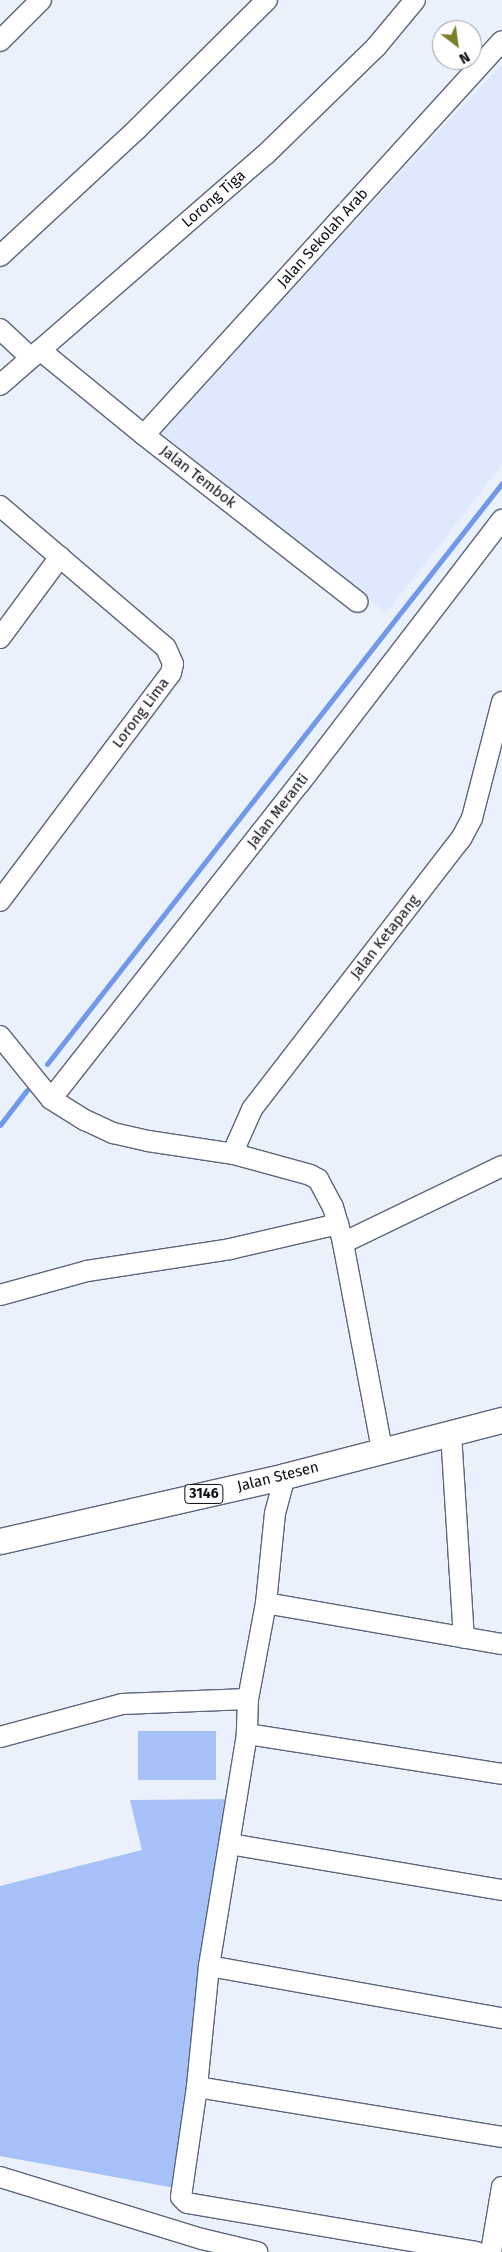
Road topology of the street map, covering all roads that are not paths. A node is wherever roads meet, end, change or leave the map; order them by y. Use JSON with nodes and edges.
{"nodes":[{"id":1,"x":41,"y":0,"type":"edge"},
{"id":2,"x":267,"y":0,"type":"edge"},
{"id":3,"x":415,"y":0,"type":"edge"},
{"id":4,"x":0,"y":41,"type":"edge"},
{"id":5,"x":502,"y":41,"type":"edge"},
{"id":6,"x":0,"y":256,"type":"edge"},
{"id":7,"x":0,"y":329,"type":"edge"},
{"id":8,"x":35,"y":354,"type":"junction"},
{"id":9,"x":0,"y":385,"type":"edge"},
{"id":10,"x":144,"y":435,"type":"junction"},
{"id":11,"x":0,"y":506,"type":"edge"},
{"id":12,"x":502,"y":520,"type":"edge"},
{"id":13,"x":60,"y":557,"type":"junction"},
{"id":14,"x":358,"y":602,"type":"dead end"},
{"id":15,"x":0,"y":638,"type":"edge"},
{"id":16,"x":502,"y":702,"type":"edge"},
{"id":17,"x":0,"y":901,"type":"edge"},
{"id":18,"x":0,"y":1036,"type":"edge"},
{"id":19,"x":51,"y":1099,"type":"junction"},
{"id":20,"x":234,"y":1154,"type":"junction"},
{"id":21,"x":502,"y":1166,"type":"edge"},
{"id":22,"x":341,"y":1233,"type":"junction"},
{"id":23,"x":0,"y":1295,"type":"edge"},
{"id":24,"x":501,"y":1422,"type":"edge"},
{"id":25,"x":451,"y":1434,"type":"junction"},
{"id":26,"x":382,"y":1450,"type":"junction"},
{"id":27,"x":285,"y":1476,"type":"junction"},
{"id":28,"x":0,"y":1541,"type":"edge"},
{"id":29,"x":266,"y":1603,"type":"junction"},
{"id":30,"x":464,"y":1638,"type":"junction"},
{"id":31,"x":502,"y":1644,"type":"edge"},
{"id":32,"x":248,"y":1699,"type":"junction"},
{"id":33,"x":247,"y":1734,"type":"junction"},
{"id":34,"x":0,"y":1737,"type":"edge"},
{"id":35,"x":502,"y":1774,"type":"edge"},
{"id":36,"x":230,"y":1844,"type":"junction"},
{"id":37,"x":502,"y":1890,"type":"edge"},
{"id":38,"x":209,"y":1966,"type":"junction"},
{"id":39,"x":502,"y":2018,"type":"edge"},
{"id":40,"x":197,"y":2087,"type":"junction"},
{"id":41,"x":502,"y":2137,"type":"edge"},
{"id":42,"x":0,"y":2177,"type":"edge"},
{"id":43,"x":502,"y":2187,"type":"edge"},
{"id":44,"x":256,"y":2252,"type":"edge"},
{"id":45,"x":476,"y":2252,"type":"edge"},
{"id":46,"x":491,"y":2252,"type":"edge"}],
"edges":[{"from":1,"to":4,"type":"street"},
{"from":2,"to":6,"type":"street"},
{"from":3,"to":8,"type":"street","name":"Lorong Tiga"},
{"from":5,"to":10,"type":"street","name":"Jalan Sekolah Arab"},
{"from":7,"to":8,"type":"street","name":"Jalan Tembok"},
{"from":8,"to":9,"type":"street","name":"Lorong Tiga"},
{"from":8,"to":10,"type":"street","name":"Jalan Tembok"},
{"from":10,"to":14,"type":"street","name":"Jalan Tembok"},
{"from":11,"to":13,"type":"street","name":"Lorong Lima"},
{"from":12,"to":19,"type":"street","name":"Jalan Meranti"},
{"from":13,"to":15,"type":"street"},
{"from":13,"to":17,"type":"street","name":"Lorong Lima"},
{"from":16,"to":20,"type":"street","name":"Jalan Ketapang"},
{"from":18,"to":19,"type":"street"},
{"from":19,"to":20,"type":"street"},
{"from":20,"to":22,"type":"street"},
{"from":21,"to":22,"type":"street"},
{"from":22,"to":23,"type":"street"},
{"from":22,"to":26,"type":"street"},
{"from":24,"to":25,"type":"main road","name":"Jalan Stesen","number":"3146"},
{"from":25,"to":26,"type":"main road","name":"Jalan Stesen","number":"3146"},
{"from":25,"to":30,"type":"street"},
{"from":26,"to":27,"type":"main road","name":"Jalan Stesen","number":"3146"},
{"from":27,"to":28,"type":"main road","name":"Jalan Stesen","number":"3146"},
{"from":27,"to":29,"type":"street"},
{"from":29,"to":30,"type":"street"},
{"from":29,"to":32,"type":"street"},
{"from":30,"to":31,"type":"street"},
{"from":32,"to":33,"type":"street"},
{"from":32,"to":34,"type":"street"},
{"from":33,"to":35,"type":"street"},
{"from":33,"to":36,"type":"street"},
{"from":36,"to":37,"type":"street"},
{"from":36,"to":38,"type":"street"},
{"from":38,"to":39,"type":"street"},
{"from":38,"to":40,"type":"street"},
{"from":40,"to":41,"type":"street"},
{"from":40,"to":45,"type":"street"},
{"from":42,"to":44,"type":"street"},
{"from":43,"to":46,"type":"street"}]}
